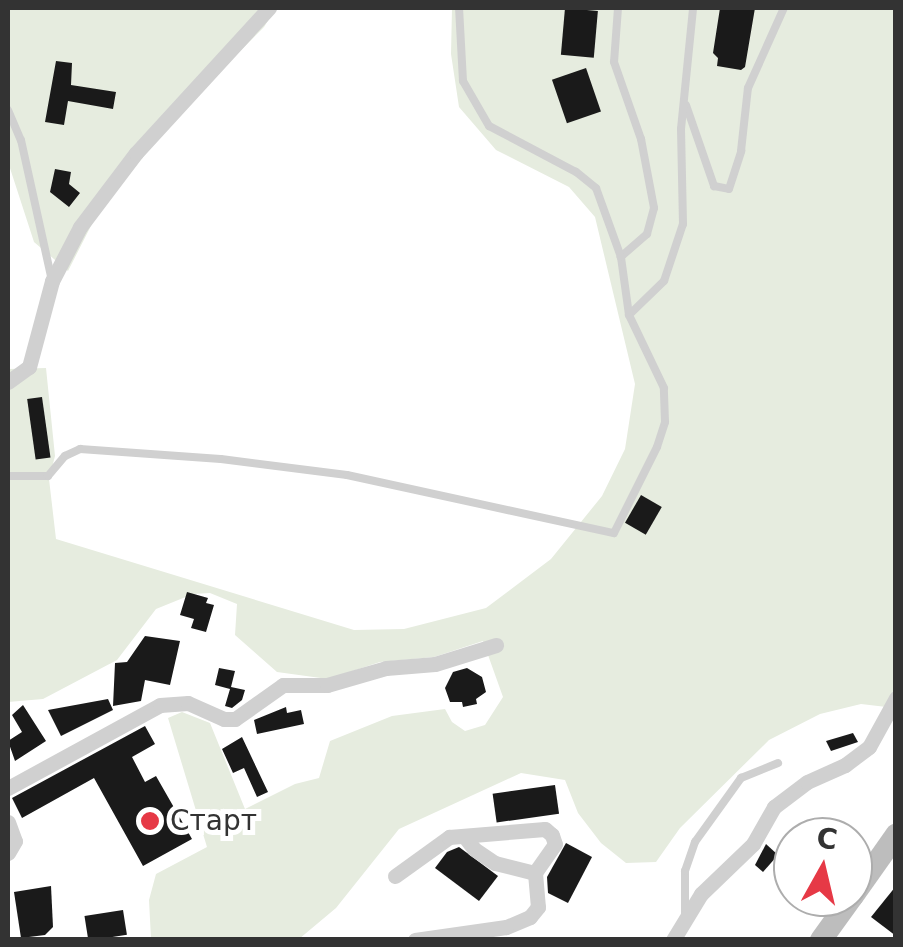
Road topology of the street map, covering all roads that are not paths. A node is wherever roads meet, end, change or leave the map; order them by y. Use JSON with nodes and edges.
{"nodes":[{"id":1,"x":269,"y":8,"type":"edge"},
{"id":2,"x":458,"y":8,"type":"edge"},
{"id":3,"x":618,"y":8,"type":"edge"},
{"id":4,"x":693,"y":8,"type":"edge"},
{"id":5,"x":784,"y":8,"type":"edge"},
{"id":6,"x":684,"y":100,"type":"junction"},
{"id":7,"x":8,"y":110,"type":"edge"},
{"id":8,"x":621,"y":257,"type":"junction"},
{"id":9,"x":52,"y":281,"type":"junction"},
{"id":10,"x":628,"y":314,"type":"junction"},
{"id":11,"x":8,"y":382,"type":"edge"},
{"id":12,"x":8,"y":476,"type":"edge"},
{"id":13,"x":496,"y":645,"type":"dead end"},
{"id":14,"x":896,"y":698,"type":"edge"},
{"id":15,"x":778,"y":763,"type":"dead end"},
{"id":16,"x":8,"y":788,"type":"edge"},
{"id":17,"x":8,"y":822,"type":"edge"},
{"id":18,"x":896,"y":835,"type":"edge"},
{"id":19,"x":464,"y":836,"type":"junction"},
{"id":20,"x":8,"y":853,"type":"edge"},
{"id":21,"x":873,"y":867,"type":"edge"},
{"id":22,"x":534,"y":873,"type":"junction"},
{"id":23,"x":395,"y":876,"type":"dead end"},
{"id":24,"x":837,"y":917,"type":"edge"},
{"id":25,"x":685,"y":918,"type":"junction"},
{"id":26,"x":415,"y":940,"type":"edge"},
{"id":27,"x":673,"y":940,"type":"edge"},
{"id":28,"x":821,"y":940,"type":"edge"}],
"edges":[{"from":1,"to":9,"type":"street"},
{"from":2,"to":8,"type":"lane"},
{"from":3,"to":8,"type":"lane"},
{"from":4,"to":6,"type":"lane"},
{"from":5,"to":6,"type":"lane"},
{"from":6,"to":10,"type":"lane"},
{"from":7,"to":9,"type":"lane"},
{"from":8,"to":10,"type":"lane"},
{"from":9,"to":11,"type":"street"},
{"from":10,"to":12,"type":"lane"},
{"from":13,"to":16,"type":"street"},
{"from":14,"to":25,"type":"street"},
{"from":15,"to":25,"type":"lane"},
{"from":17,"to":20,"type":"street"},
{"from":18,"to":21,"type":"main road"},
{"from":19,"to":22,"type":"street"},
{"from":19,"to":22,"type":"street"},
{"from":19,"to":23,"type":"street"},
{"from":22,"to":26,"type":"street"},
{"from":24,"to":28,"type":"main road"},
{"from":25,"to":27,"type":"street"}]}
